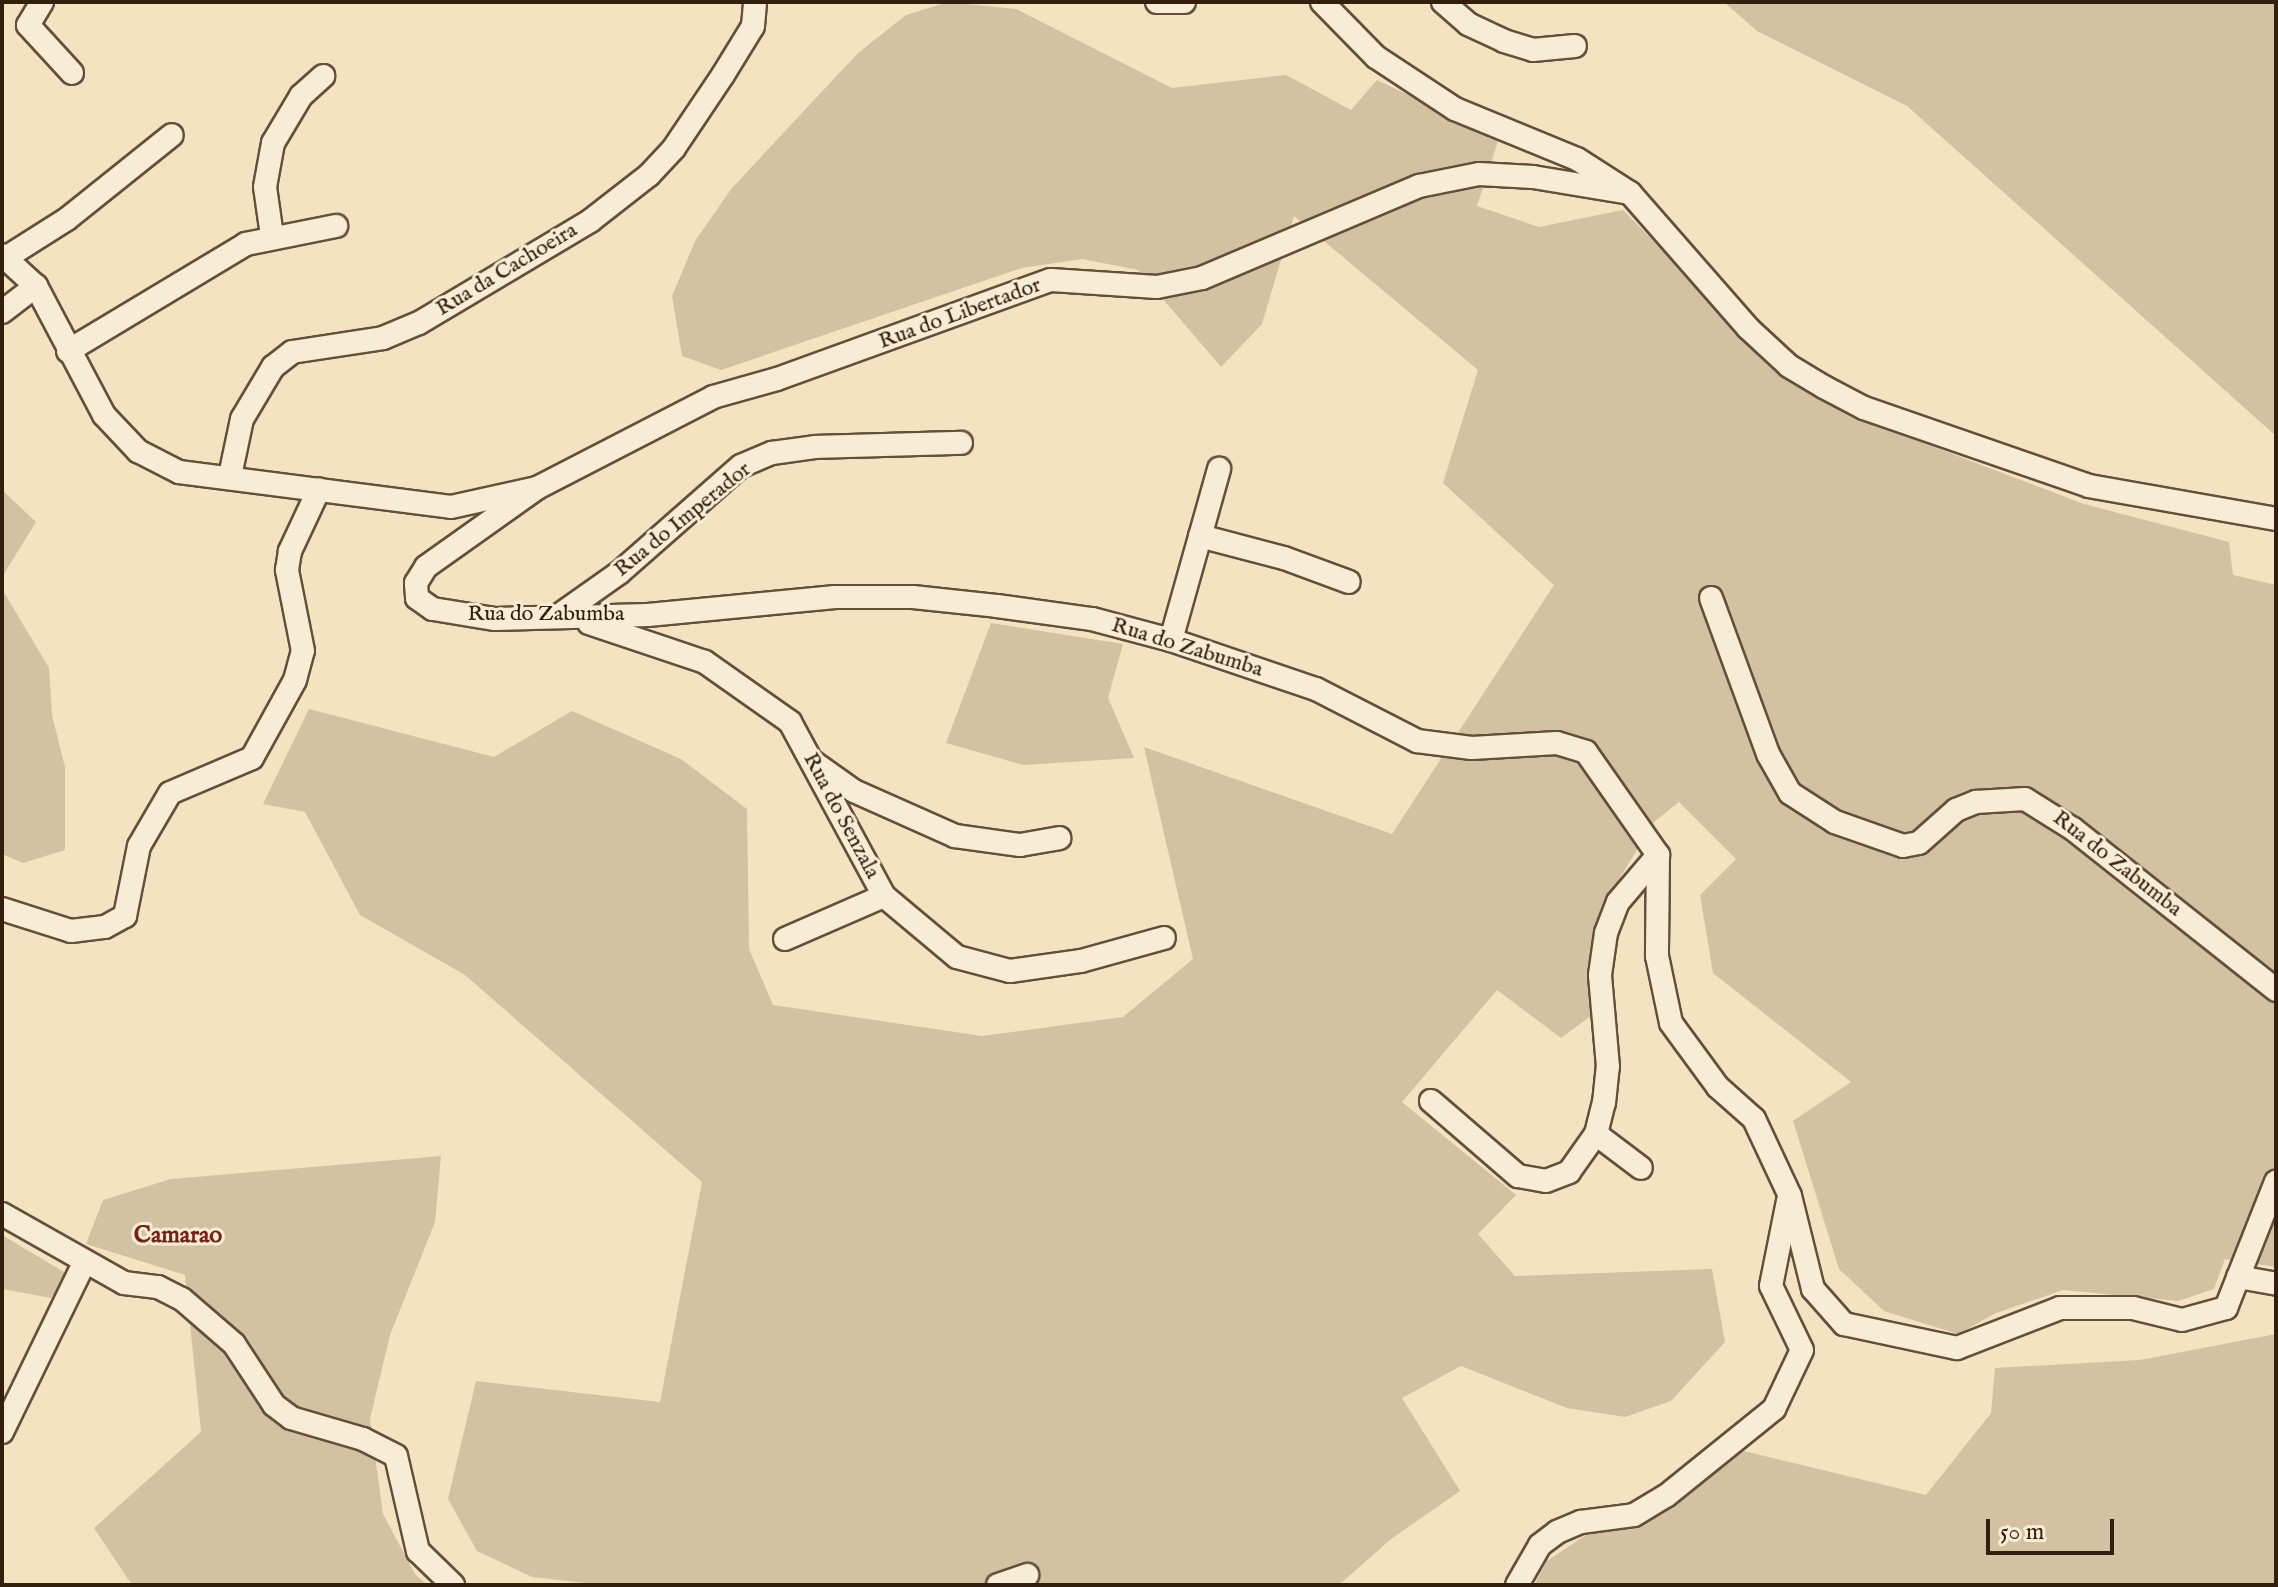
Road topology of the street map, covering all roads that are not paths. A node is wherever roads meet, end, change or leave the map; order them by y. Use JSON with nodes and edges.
{"nodes":[{"id":1,"x":42,"y":2,"type":"edge"},
{"id":2,"x":755,"y":2,"type":"edge"},
{"id":3,"x":1157,"y":2,"type":"edge"},
{"id":4,"x":1184,"y":2,"type":"edge"},
{"id":5,"x":1322,"y":2,"type":"edge"},
{"id":6,"x":1443,"y":2,"type":"edge"},
{"id":7,"x":1575,"y":46,"type":"dead end"},
{"id":8,"x":72,"y":73,"type":"dead end"},
{"id":9,"x":323,"y":76,"type":"dead end"},
{"id":10,"x":172,"y":135,"type":"dead end"},
{"id":11,"x":1630,"y":193,"type":"junction"},
{"id":12,"x":336,"y":226,"type":"dead end"},
{"id":13,"x":272,"y":236,"type":"junction"},
{"id":14,"x":5,"y":256,"type":"edge"},
{"id":15,"x":36,"y":286,"type":"junction"},
{"id":16,"x":2,"y":312,"type":"edge"},
{"id":17,"x":68,"y":351,"type":"junction"},
{"id":18,"x":961,"y":443,"type":"dead end"},
{"id":19,"x":1219,"y":469,"type":"dead end"},
{"id":20,"x":230,"y":476,"type":"junction"},
{"id":21,"x":537,"y":488,"type":"junction"},
{"id":22,"x":319,"y":489,"type":"junction"},
{"id":23,"x":2276,"y":519,"type":"edge"},
{"id":24,"x":1200,"y":536,"type":"junction"},
{"id":25,"x":1349,"y":582,"type":"dead end"},
{"id":26,"x":1711,"y":598,"type":"dead end"},
{"id":27,"x":565,"y":616,"type":"junction"},
{"id":28,"x":1171,"y":640,"type":"junction"},
{"id":29,"x":813,"y":762,"type":"junction"},
{"id":30,"x":1059,"y":838,"type":"dead end"},
{"id":31,"x":1658,"y":855,"type":"junction"},
{"id":32,"x":884,"y":896,"type":"junction"},
{"id":33,"x":2,"y":909,"type":"edge"},
{"id":34,"x":1164,"y":938,"type":"dead end"},
{"id":35,"x":785,"y":939,"type":"dead end"},
{"id":36,"x":2276,"y":990,"type":"edge"},
{"id":37,"x":1431,"y":1101,"type":"dead end"},
{"id":38,"x":1596,"y":1134,"type":"junction"},
{"id":39,"x":1641,"y":1168,"type":"dead end"},
{"id":40,"x":2276,"y":1182,"type":"edge"},
{"id":41,"x":1790,"y":1196,"type":"junction"},
{"id":42,"x":2,"y":1214,"type":"edge"},
{"id":43,"x":84,"y":1263,"type":"junction"},
{"id":44,"x":2238,"y":1277,"type":"junction"},
{"id":45,"x":2276,"y":1284,"type":"edge"},
{"id":46,"x":2,"y":1432,"type":"edge"},
{"id":47,"x":1027,"y":1575,"type":"dead end"},
{"id":48,"x":453,"y":1585,"type":"edge"},
{"id":49,"x":998,"y":1585,"type":"edge"},
{"id":50,"x":1517,"y":1585,"type":"edge"}],
"edges":[{"from":1,"to":8,"type":"street"},
{"from":2,"to":20,"type":"street","name":"Rua da Cachoeira"},
{"from":3,"to":4,"type":"street"},
{"from":5,"to":11,"type":"street"},
{"from":6,"to":7,"type":"street"},
{"from":9,"to":13,"type":"street"},
{"from":10,"to":14,"type":"street"},
{"from":11,"to":21,"type":"street","name":"Rua do Libertador"},
{"from":11,"to":23,"type":"street"},
{"from":12,"to":13,"type":"street"},
{"from":13,"to":17,"type":"street"},
{"from":14,"to":15,"type":"street"},
{"from":15,"to":16,"type":"street"},
{"from":15,"to":17,"type":"street"},
{"from":17,"to":20,"type":"street"},
{"from":18,"to":27,"type":"street","name":"Rua do Imperador"},
{"from":19,"to":24,"type":"street"},
{"from":20,"to":22,"type":"street"},
{"from":21,"to":22,"type":"street"},
{"from":21,"to":27,"type":"street","name":"Rua do Zabumba"},
{"from":22,"to":33,"type":"street"},
{"from":24,"to":25,"type":"street"},
{"from":24,"to":28,"type":"street"},
{"from":26,"to":36,"type":"street","name":"Rua do Zabumba"},
{"from":27,"to":28,"type":"street","name":"Rua do Zabumba"},
{"from":27,"to":29,"type":"street","name":"Rua do Senzala"},
{"from":28,"to":31,"type":"street","name":"Rua do Zabumba"},
{"from":29,"to":30,"type":"street"},
{"from":29,"to":32,"type":"street","name":"Rua do Senzala"},
{"from":31,"to":38,"type":"street"},
{"from":31,"to":41,"type":"street"},
{"from":32,"to":34,"type":"street","name":"Rua do Senzala"},
{"from":32,"to":35,"type":"street"},
{"from":37,"to":38,"type":"street"},
{"from":38,"to":39,"type":"street"},
{"from":40,"to":44,"type":"street"},
{"from":41,"to":44,"type":"street"},
{"from":41,"to":50,"type":"street"},
{"from":42,"to":43,"type":"street"},
{"from":43,"to":46,"type":"street"},
{"from":43,"to":48,"type":"street"},
{"from":44,"to":45,"type":"street"},
{"from":47,"to":49,"type":"street"}]}
